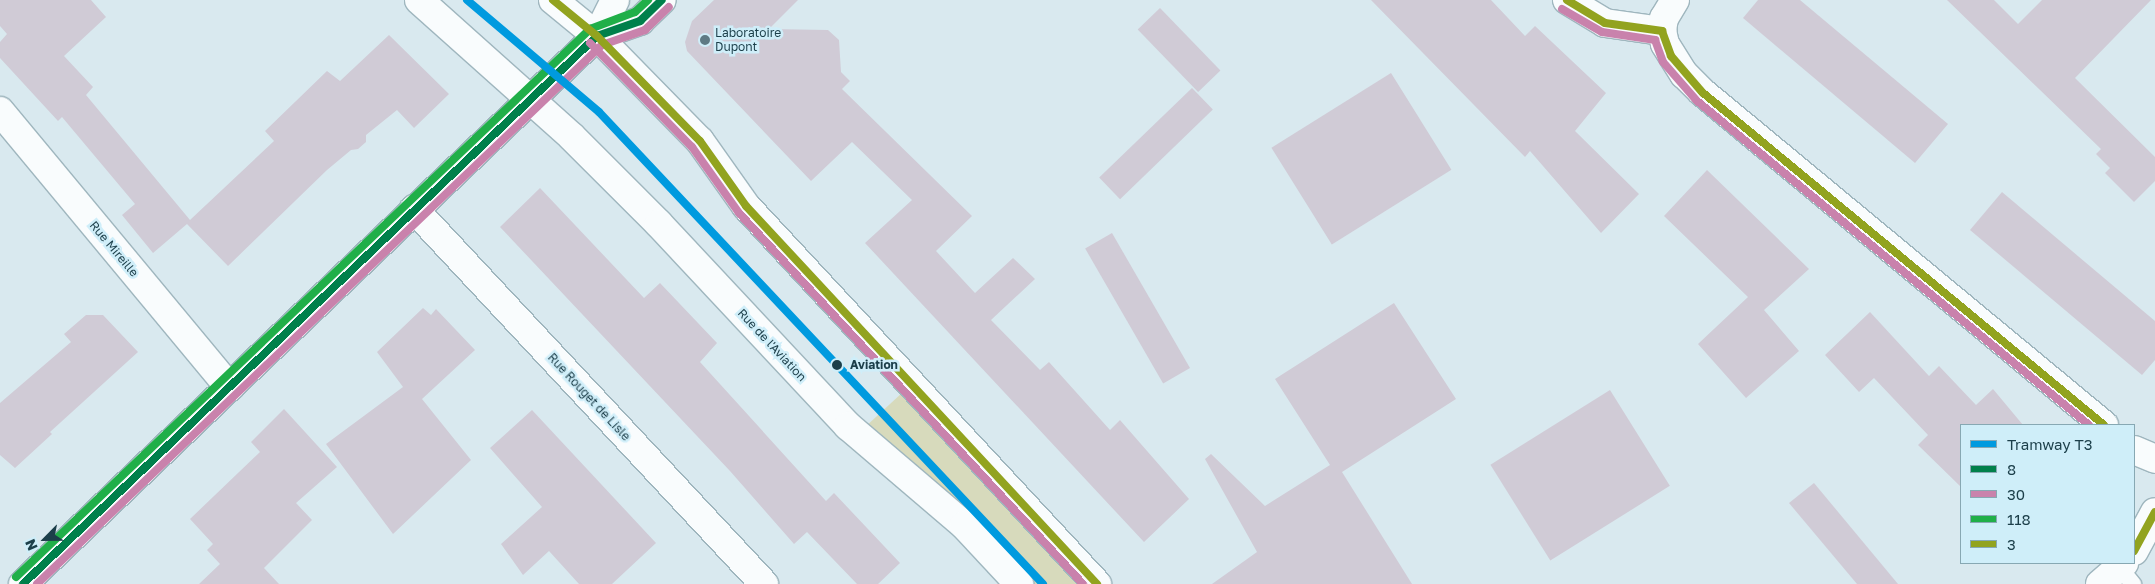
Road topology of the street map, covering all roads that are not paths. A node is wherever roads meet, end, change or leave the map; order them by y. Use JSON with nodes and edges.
{"nodes":[{"id":1,"x":419,"y":0,"type":"edge"},
{"id":2,"x":553,"y":0,"type":"edge"},
{"id":3,"x":615,"y":0,"type":"edge"},
{"id":4,"x":662,"y":0,"type":"edge"},
{"id":5,"x":1567,"y":0,"type":"edge"},
{"id":6,"x":1674,"y":0,"type":"edge"},
{"id":7,"x":1662,"y":31,"type":"junction"},
{"id":8,"x":597,"y":36,"type":"junction"},
{"id":9,"x":530,"y":100,"type":"junction"},
{"id":10,"x":0,"y":111,"type":"edge"},
{"id":11,"x":414,"y":210,"type":"junction"},
{"id":12,"x":229,"y":387,"type":"junction"},
{"id":13,"x":2103,"y":424,"type":"edge"},
{"id":14,"x":2135,"y":450,"type":"edge"},
{"id":15,"x":2155,"y":458,"type":"edge"},
{"id":16,"x":2155,"y":512,"type":"edge"},
{"id":17,"x":2135,"y":547,"type":"edge"},
{"id":18,"x":23,"y":584,"type":"edge"},
{"id":19,"x":764,"y":584,"type":"edge"},
{"id":20,"x":1019,"y":584,"type":"edge"},
{"id":21,"x":1098,"y":584,"type":"edge"}],
"edges":[{"from":1,"to":9,"type":"main road","name":"Rue de l'Aviation"},
{"from":2,"to":8,"type":"main road"},
{"from":3,"to":8,"type":"main road"},
{"from":4,"to":8,"type":"main road"},
{"from":5,"to":7,"type":"main road"},
{"from":6,"to":7,"type":"main road"},
{"from":7,"to":13,"type":"main road"},
{"from":8,"to":9,"type":"main road"},
{"from":8,"to":21,"type":"main road"},
{"from":9,"to":11,"type":"main road"},
{"from":9,"to":20,"type":"main road","name":"Rue de l'Aviation"},
{"from":10,"to":12,"type":"main road","name":"Rue Mireille"},
{"from":11,"to":12,"type":"main road"},
{"from":11,"to":19,"type":"main road","name":"Rue Rouget de Lisle"},
{"from":12,"to":18,"type":"main road"},
{"from":14,"to":15,"type":"main road"},
{"from":16,"to":17,"type":"main road"}]}
